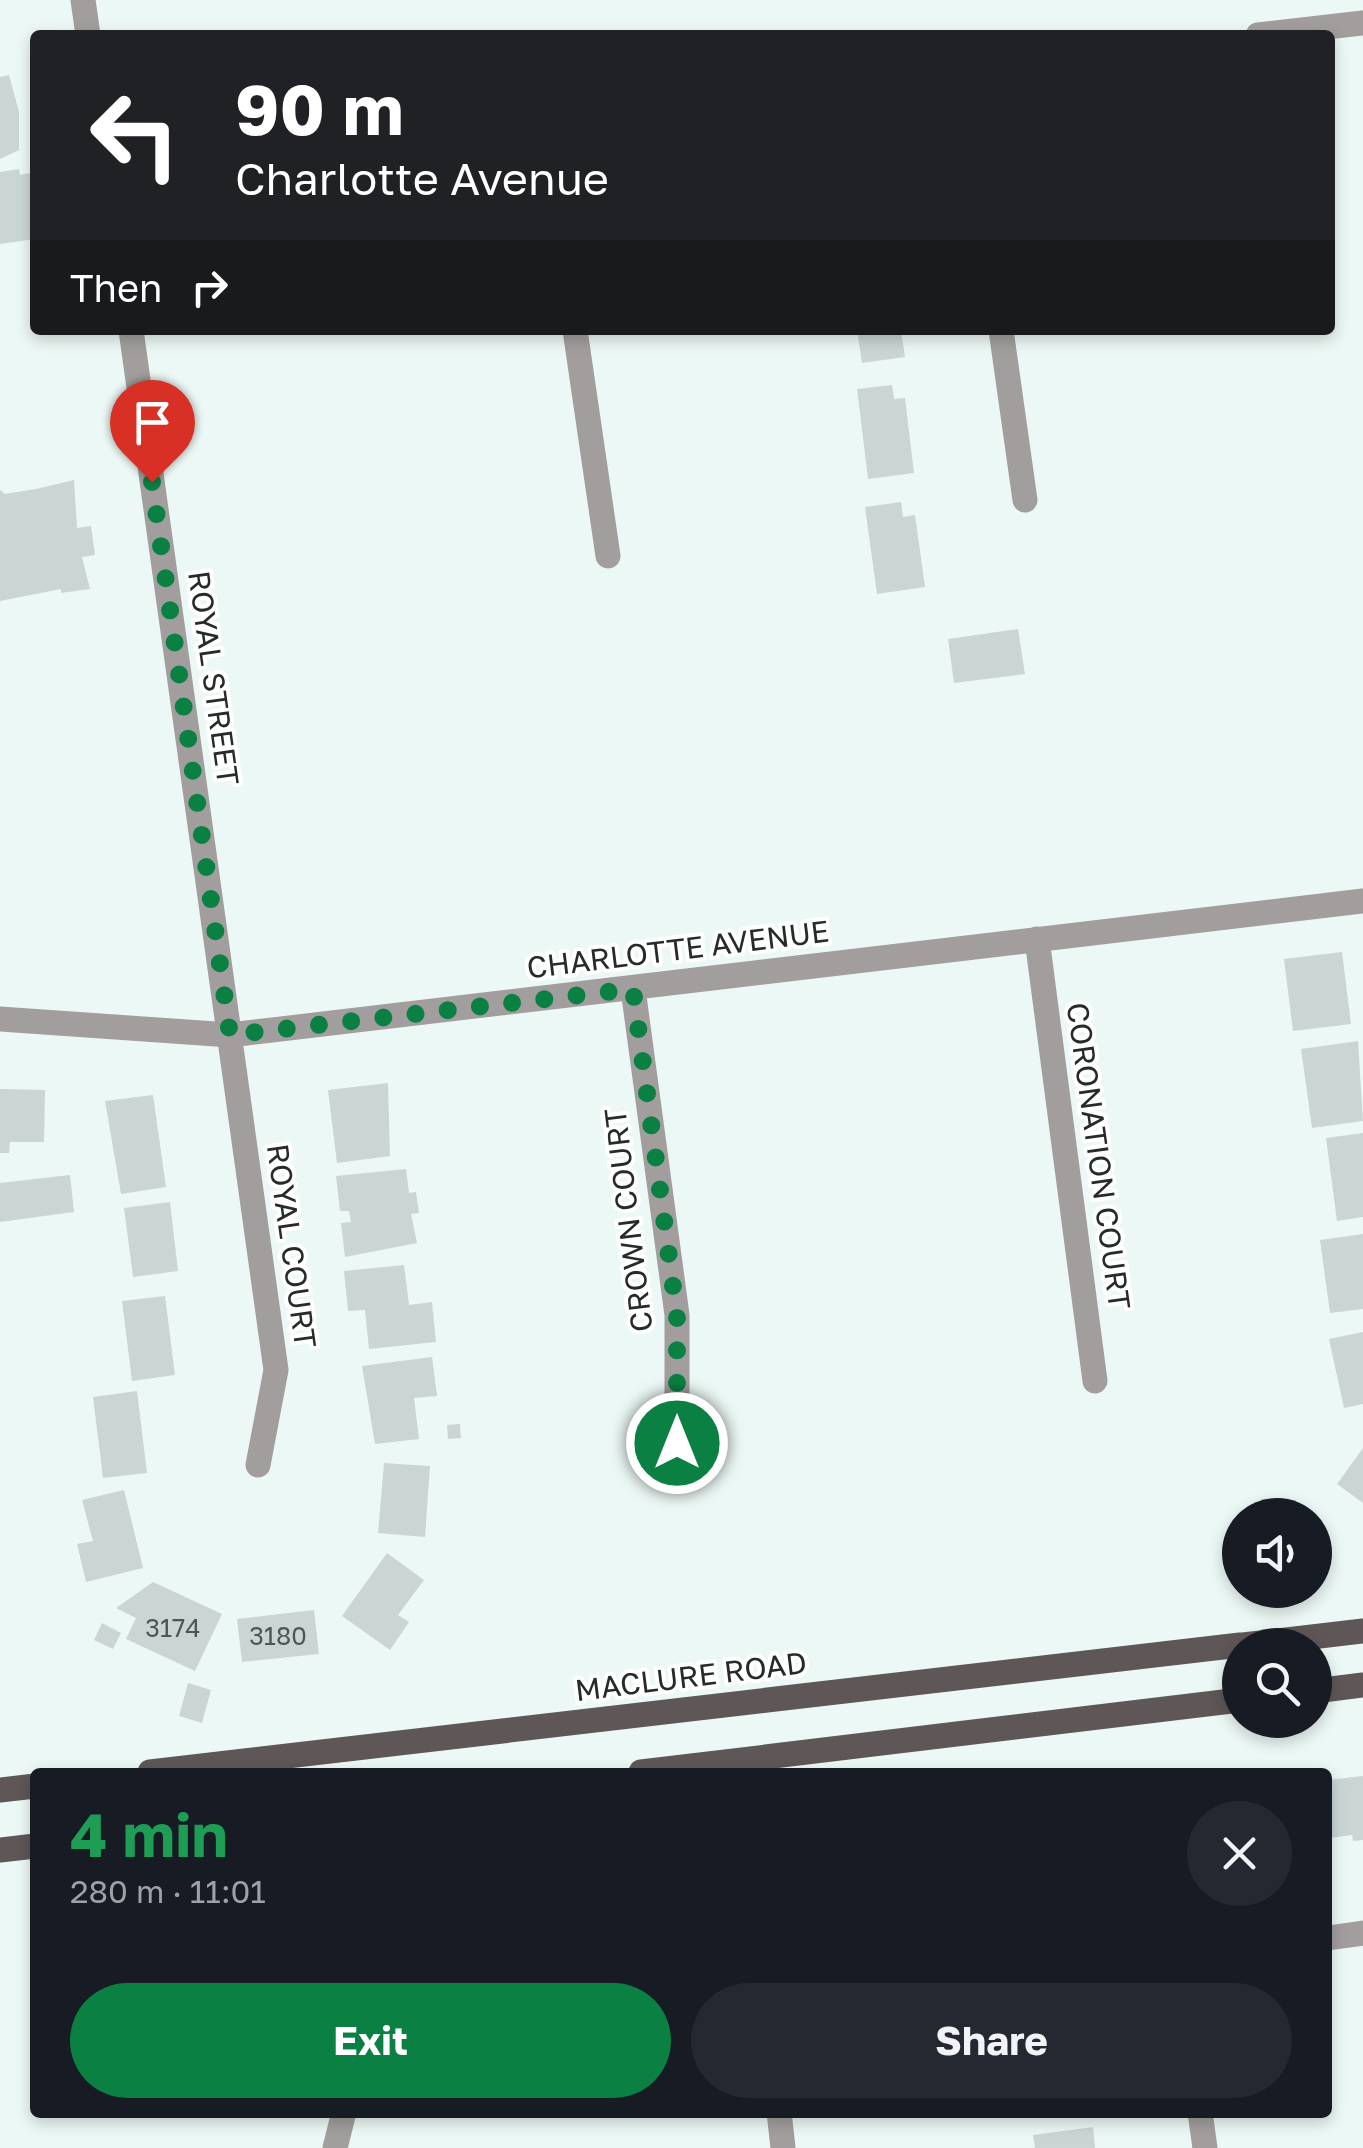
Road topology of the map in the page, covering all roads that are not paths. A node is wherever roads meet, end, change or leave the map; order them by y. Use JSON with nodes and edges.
{"nodes":[{"id":1,"x":84,"y":0,"type":"edge"},
{"id":2,"x":1363,"y":24,"type":"edge"},
{"id":3,"x":87,"y":30,"type":"edge"},
{"id":4,"x":1306,"y":30,"type":"edge"},
{"id":5,"x":131,"y":335,"type":"edge"},
{"id":6,"x":576,"y":335,"type":"edge"},
{"id":7,"x":1001,"y":335,"type":"edge"},
{"id":8,"x":1025,"y":500,"type":"dead end"},
{"id":9,"x":608,"y":556,"type":"dead end"},
{"id":10,"x":1363,"y":901,"type":"edge"},
{"id":11,"x":1037,"y":940,"type":"junction"},
{"id":12,"x":633,"y":989,"type":"junction"},
{"id":13,"x":0,"y":1018,"type":"edge"},
{"id":14,"x":230,"y":1035,"type":"junction"},
{"id":15,"x":1095,"y":1382,"type":"dead end"},
{"id":16,"x":677,"y":1443,"type":"dead end"},
{"id":17,"x":258,"y":1465,"type":"dead end"},
{"id":18,"x":1363,"y":1631,"type":"edge"},
{"id":19,"x":1332,"y":1635,"type":"edge"},
{"id":20,"x":1222,"y":1647,"type":"edge"},
{"id":21,"x":1363,"y":1685,"type":"edge"},
{"id":22,"x":1332,"y":1688,"type":"edge"},
{"id":23,"x":1222,"y":1702,"type":"edge"},
{"id":24,"x":184,"y":1768,"type":"edge"},
{"id":25,"x":674,"y":1768,"type":"edge"},
{"id":26,"x":30,"y":1787,"type":"edge"},
{"id":27,"x":0,"y":1790,"type":"edge"},
{"id":28,"x":30,"y":1847,"type":"edge"},
{"id":29,"x":0,"y":1850,"type":"edge"},
{"id":30,"x":1363,"y":1934,"type":"edge"},
{"id":31,"x":1332,"y":1938,"type":"edge"},
{"id":32,"x":342,"y":2118,"type":"edge"},
{"id":33,"x":780,"y":2118,"type":"edge"},
{"id":34,"x":1201,"y":2118,"type":"edge"},
{"id":35,"x":335,"y":2148,"type":"edge"},
{"id":36,"x":783,"y":2148,"type":"edge"},
{"id":37,"x":1204,"y":2148,"type":"edge"}],
"edges":[{"from":1,"to":3,"type":"street"},
{"from":2,"to":4,"type":"street"},
{"from":5,"to":14,"type":"street","name":"ROYAL STREET"},
{"from":6,"to":9,"type":"street"},
{"from":7,"to":8,"type":"street"},
{"from":10,"to":11,"type":"street","name":"CHARLOTTE AVENUE"},
{"from":11,"to":12,"type":"street","name":"CHARLOTTE AVENUE"},
{"from":11,"to":15,"type":"street","name":"CORONATION COURT"},
{"from":12,"to":14,"type":"street","name":"CHARLOTTE AVENUE"},
{"from":12,"to":16,"type":"street","name":"CROWN COURT"},
{"from":13,"to":14,"type":"street","name":"CHARLOTTE AVENUE"},
{"from":14,"to":17,"type":"street","name":"ROYAL COURT"},
{"from":18,"to":19,"type":"main road","name":"MACLURE ROAD"},
{"from":20,"to":24,"type":"main road","name":"MACLURE ROAD"},
{"from":21,"to":22,"type":"main road"},
{"from":23,"to":25,"type":"main road"},
{"from":26,"to":27,"type":"main road"},
{"from":28,"to":29,"type":"main road"},
{"from":30,"to":31,"type":"street"},
{"from":32,"to":35,"type":"street"},
{"from":33,"to":36,"type":"street"},
{"from":34,"to":37,"type":"street"}]}
